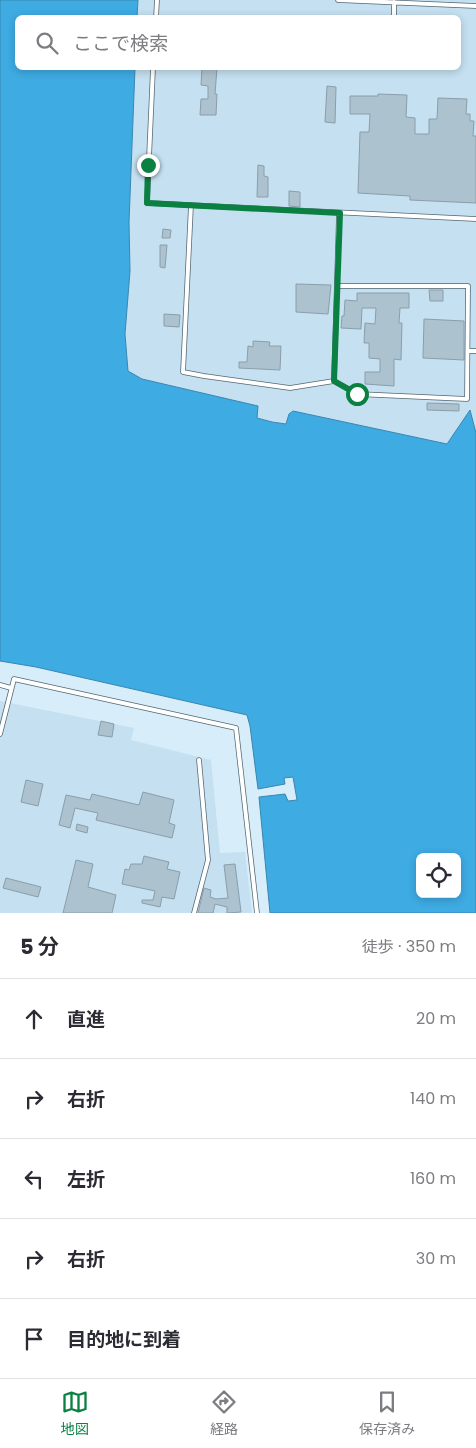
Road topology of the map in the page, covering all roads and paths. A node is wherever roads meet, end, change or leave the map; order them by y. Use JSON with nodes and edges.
{"nodes":[{"id":1,"x":157,"y":0,"type":"edge"},
{"id":2,"x":338,"y":0,"type":"edge"},
{"id":3,"x":394,"y":1,"type":"edge"},
{"id":4,"x":476,"y":6,"type":"edge"},
{"id":5,"x":156,"y":15,"type":"edge"},
{"id":6,"x":394,"y":15,"type":"edge"},
{"id":7,"x":153,"y":70,"type":"edge"},
{"id":8,"x":191,"y":205,"type":"junction"},
{"id":9,"x":340,"y":213,"type":"junction"},
{"id":10,"x":476,"y":218,"type":"edge"},
{"id":11,"x":337,"y":286,"type":"junction"},
{"id":12,"x":468,"y":351,"type":"junction"},
{"id":13,"x":476,"y":351,"type":"edge"},
{"id":14,"x":334,"y":381,"type":"junction"},
{"id":15,"x":0,"y":685,"type":"edge"},
{"id":16,"x":12,"y":688,"type":"junction"},
{"id":17,"x":0,"y":734,"type":"edge"},
{"id":18,"x":200,"y":760,"type":"dead end"},
{"id":19,"x":194,"y":913,"type":"edge"},
{"id":20,"x":257,"y":913,"type":"edge"}],
"edges":[{"from":1,"to":5,"type":"lane"},
{"from":2,"to":3,"type":"lane"},
{"from":3,"to":4,"type":"lane"},
{"from":3,"to":6,"type":"lane"},
{"from":7,"to":8,"type":"lane"},
{"from":8,"to":9,"type":"lane"},
{"from":8,"to":14,"type":"lane"},
{"from":9,"to":10,"type":"lane"},
{"from":9,"to":11,"type":"lane"},
{"from":11,"to":12,"type":"lane"},
{"from":11,"to":14,"type":"lane"},
{"from":12,"to":13,"type":"lane"},
{"from":12,"to":14,"type":"lane"},
{"from":15,"to":16,"type":"lane"},
{"from":16,"to":17,"type":"lane"},
{"from":16,"to":20,"type":"lane"},
{"from":18,"to":19,"type":"lane"}]}
